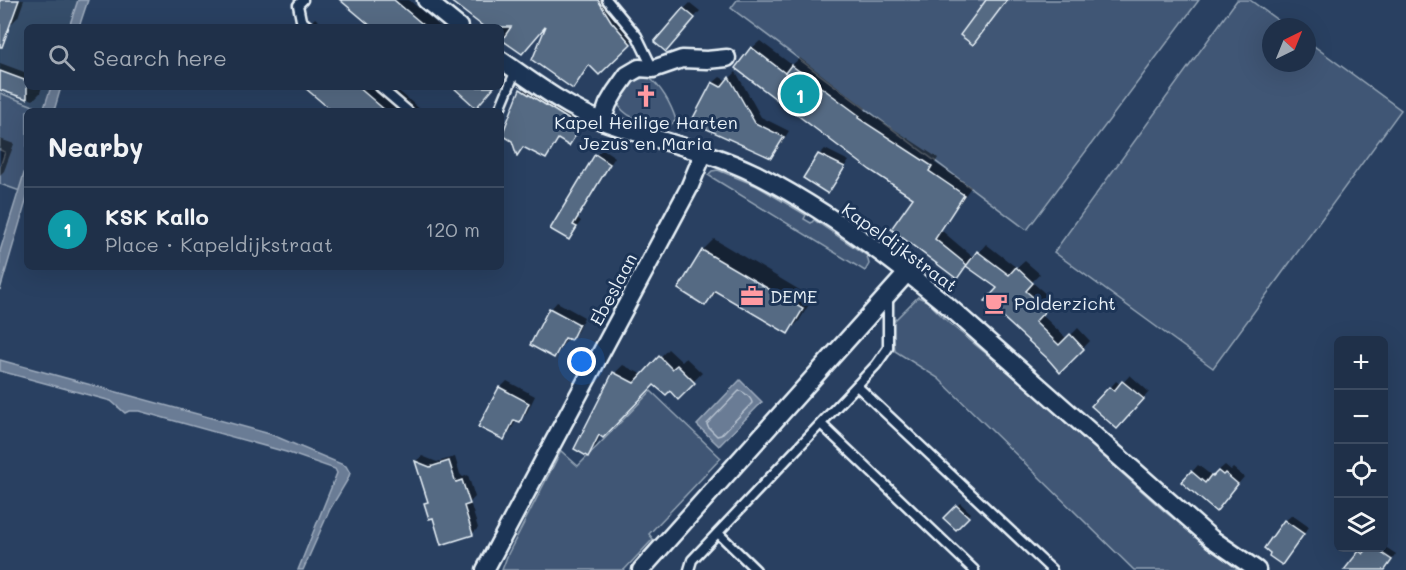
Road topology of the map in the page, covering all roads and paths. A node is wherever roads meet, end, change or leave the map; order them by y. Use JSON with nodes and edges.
{"nodes":[{"id":1,"x":303,"y":0,"type":"edge"},
{"id":2,"x":426,"y":0,"type":"edge"},
{"id":3,"x":607,"y":0,"type":"edge"},
{"id":4,"x":306,"y":24,"type":"edge"},
{"id":5,"x":455,"y":24,"type":"edge"},
{"id":6,"x":727,"y":58,"type":"dead end"},
{"id":7,"x":504,"y":62,"type":"edge"},
{"id":8,"x":653,"y":69,"type":"junction"},
{"id":9,"x":516,"y":70,"type":"junction"},
{"id":10,"x":384,"y":90,"type":"edge"},
{"id":11,"x":404,"y":108,"type":"edge"},
{"id":12,"x":500,"y":108,"type":"edge"},
{"id":13,"x":602,"y":121,"type":"junction"},
{"id":14,"x":704,"y":152,"type":"junction"},
{"id":15,"x":908,"y":272,"type":"junction"},
{"id":16,"x":888,"y":294,"type":"junction"},
{"id":17,"x":857,"y":386,"type":"junction"},
{"id":18,"x":821,"y":424,"type":"junction"},
{"id":19,"x":718,"y":533,"type":"junction"},
{"id":20,"x":485,"y":570,"type":"edge"},
{"id":21,"x":641,"y":570,"type":"edge"},
{"id":22,"x":689,"y":570,"type":"edge"},
{"id":23,"x":756,"y":570,"type":"edge"},
{"id":24,"x":974,"y":570,"type":"edge"},
{"id":25,"x":1052,"y":570,"type":"edge"},
{"id":26,"x":1257,"y":570,"type":"edge"}],
"edges":[{"from":1,"to":4,"type":"lane"},
{"from":2,"to":5,"type":"street"},
{"from":3,"to":8,"type":"lane"},
{"from":6,"to":8,"type":"street"},
{"from":7,"to":9,"type":"street","name":"Kapeldijkstraat"},
{"from":8,"to":13,"type":"street"},
{"from":9,"to":12,"type":"lane"},
{"from":9,"to":13,"type":"street","name":"Kapeldijkstraat"},
{"from":10,"to":11,"type":"lane"},
{"from":13,"to":14,"type":"street","name":"Kapeldijkstraat"},
{"from":14,"to":15,"type":"street","name":"Kapeldijkstraat"},
{"from":14,"to":20,"type":"street","name":"Ebeslaan"},
{"from":15,"to":16,"type":"street"},
{"from":15,"to":26,"type":"street","name":"Kapeldijkstraat"},
{"from":16,"to":17,"type":"lane"},
{"from":16,"to":21,"type":"street"},
{"from":17,"to":18,"type":"lane"},
{"from":17,"to":25,"type":"lane"},
{"from":18,"to":19,"type":"lane"},
{"from":18,"to":24,"type":"lane"},
{"from":19,"to":22,"type":"lane"},
{"from":19,"to":23,"type":"lane"}]}
